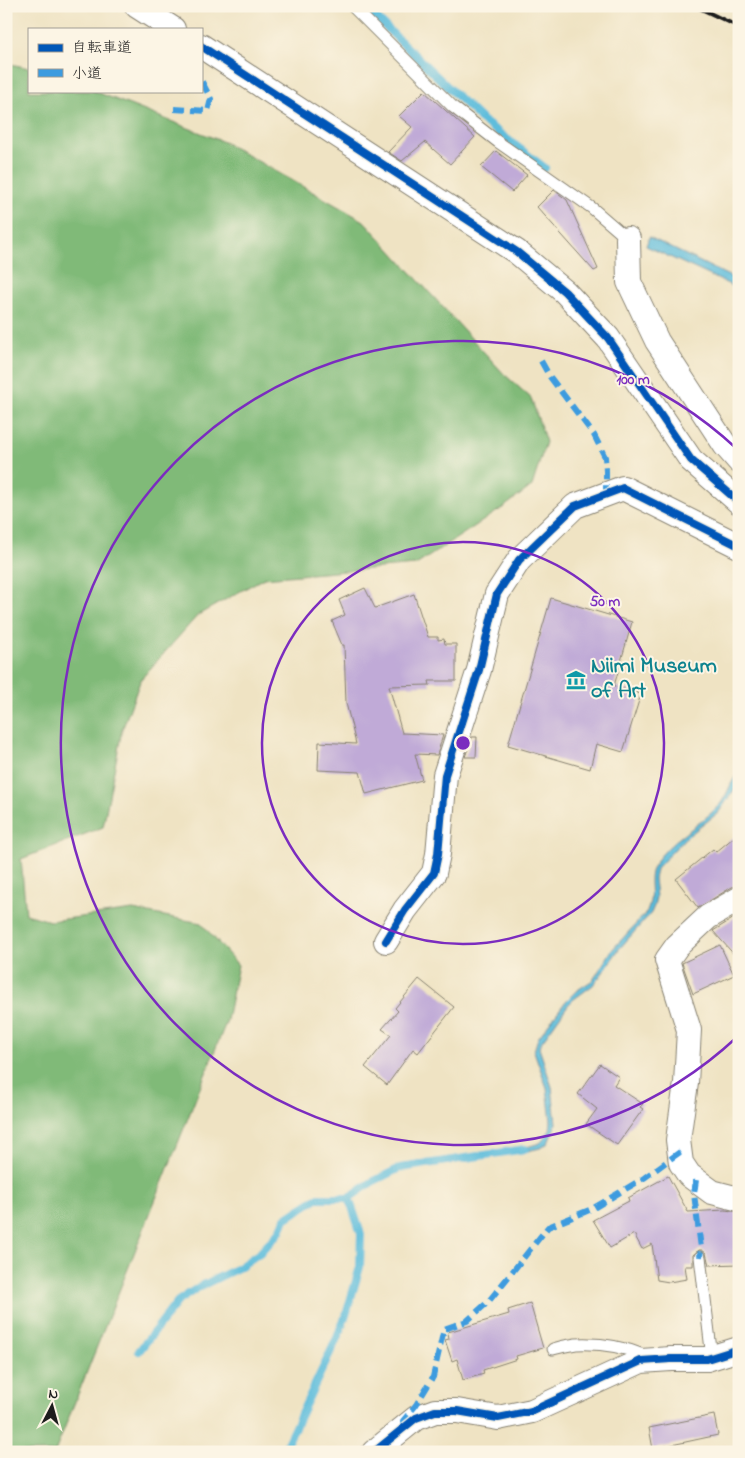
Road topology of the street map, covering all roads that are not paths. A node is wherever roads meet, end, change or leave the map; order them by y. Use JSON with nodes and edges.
{"nodes":[{"id":1,"x":137,"y":6,"type":"edge"},
{"id":2,"x":352,"y":6,"type":"edge"},
{"id":3,"x":171,"y":28,"type":"edge"},
{"id":4,"x":202,"y":47,"type":"edge"},
{"id":5,"x":628,"y":239,"type":"joint"},
{"id":6,"x":739,"y":461,"type":"edge"},
{"id":7,"x":739,"y":502,"type":"edge"},
{"id":8,"x":739,"y":546,"type":"edge"},
{"id":9,"x":739,"y":899,"type":"edge"},
{"id":10,"x":386,"y":941,"type":"dead end"},
{"id":11,"x":739,"y":1200,"type":"edge"},
{"id":12,"x":700,"y":1257,"type":"dead end"},
{"id":13,"x":553,"y":1349,"type":"dead end"},
{"id":14,"x":739,"y":1349,"type":"edge"},
{"id":15,"x":712,"y":1358,"type":"junction"},
{"id":16,"x":656,"y":1360,"type":"junction"},
{"id":17,"x":374,"y":1452,"type":"edge"}],
"edges":[{"from":1,"to":3,"type":"street"},
{"from":2,"to":5,"type":"lane"},
{"from":4,"to":7,"type":"street"},
{"from":5,"to":6,"type":"street"},
{"from":8,"to":10,"type":"street"},
{"from":9,"to":11,"type":"street"},
{"from":12,"to":15,"type":"lane"},
{"from":13,"to":16,"type":"lane"},
{"from":14,"to":15,"type":"street"},
{"from":15,"to":16,"type":"street"},
{"from":16,"to":17,"type":"street"}]}
